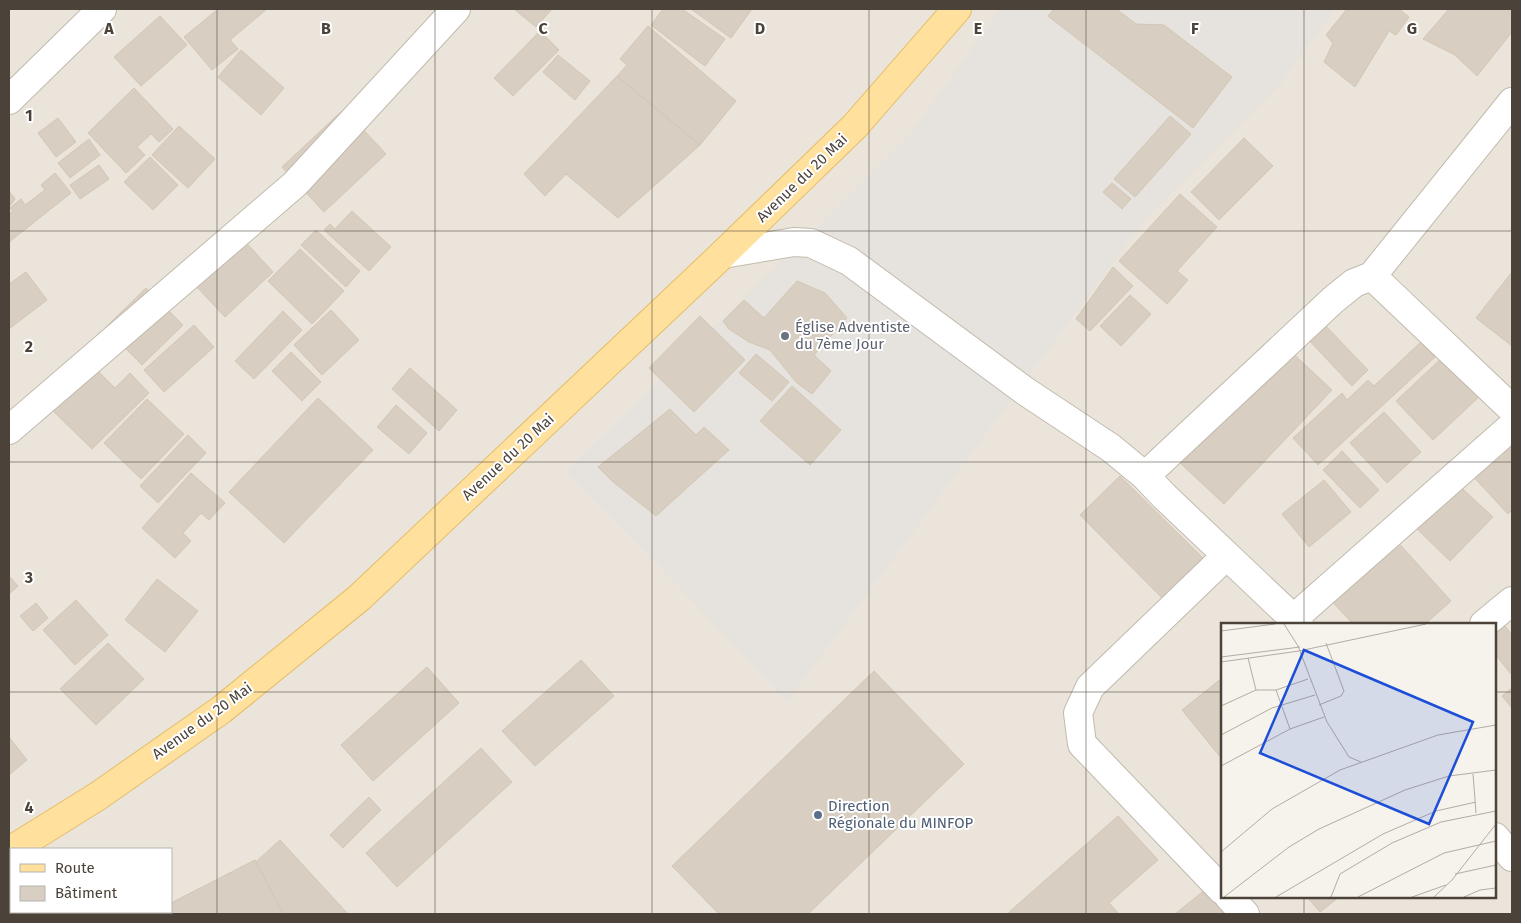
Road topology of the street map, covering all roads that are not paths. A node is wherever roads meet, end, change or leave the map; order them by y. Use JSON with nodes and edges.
{"nodes":[{"id":1,"x":102,"y":9,"type":"edge"},
{"id":2,"x":456,"y":9,"type":"edge"},
{"id":3,"x":956,"y":9,"type":"edge"},
{"id":4,"x":9,"y":100,"type":"edge"},
{"id":5,"x":1512,"y":102,"type":"edge"},
{"id":6,"x":723,"y":254,"type":"junction"},
{"id":7,"x":1372,"y":276,"type":"junction"},
{"id":8,"x":1512,"y":409,"type":"edge"},
{"id":9,"x":1512,"y":426,"type":"edge"},
{"id":10,"x":9,"y":430,"type":"edge"},
{"id":11,"x":1144,"y":476,"type":"junction"},
{"id":12,"x":1226,"y":556,"type":"junction"},
{"id":13,"x":1512,"y":601,"type":"edge"},
{"id":14,"x":1296,"y":621,"type":"edge"},
{"id":15,"x":1485,"y":623,"type":"edge"},
{"id":16,"x":1496,"y":838,"type":"edge"},
{"id":17,"x":14,"y":848,"type":"edge"},
{"id":18,"x":1512,"y":857,"type":"edge"},
{"id":19,"x":1221,"y":889,"type":"edge"},
{"id":20,"x":1230,"y":898,"type":"edge"},
{"id":21,"x":1245,"y":914,"type":"edge"}],
"edges":[{"from":1,"to":4,"type":"street"},
{"from":2,"to":10,"type":"street"},
{"from":3,"to":6,"type":"main road","name":"Avenue du 20 Mai"},
{"from":5,"to":7,"type":"street"},
{"from":6,"to":11,"type":"street"},
{"from":6,"to":17,"type":"main road","name":"Avenue du 20 Mai"},
{"from":7,"to":8,"type":"street"},
{"from":7,"to":11,"type":"street"},
{"from":9,"to":14,"type":"street"},
{"from":11,"to":12,"type":"street"},
{"from":12,"to":14,"type":"street"},
{"from":12,"to":19,"type":"street"},
{"from":13,"to":15,"type":"street"},
{"from":16,"to":18,"type":"street"},
{"from":20,"to":21,"type":"street"}]}
